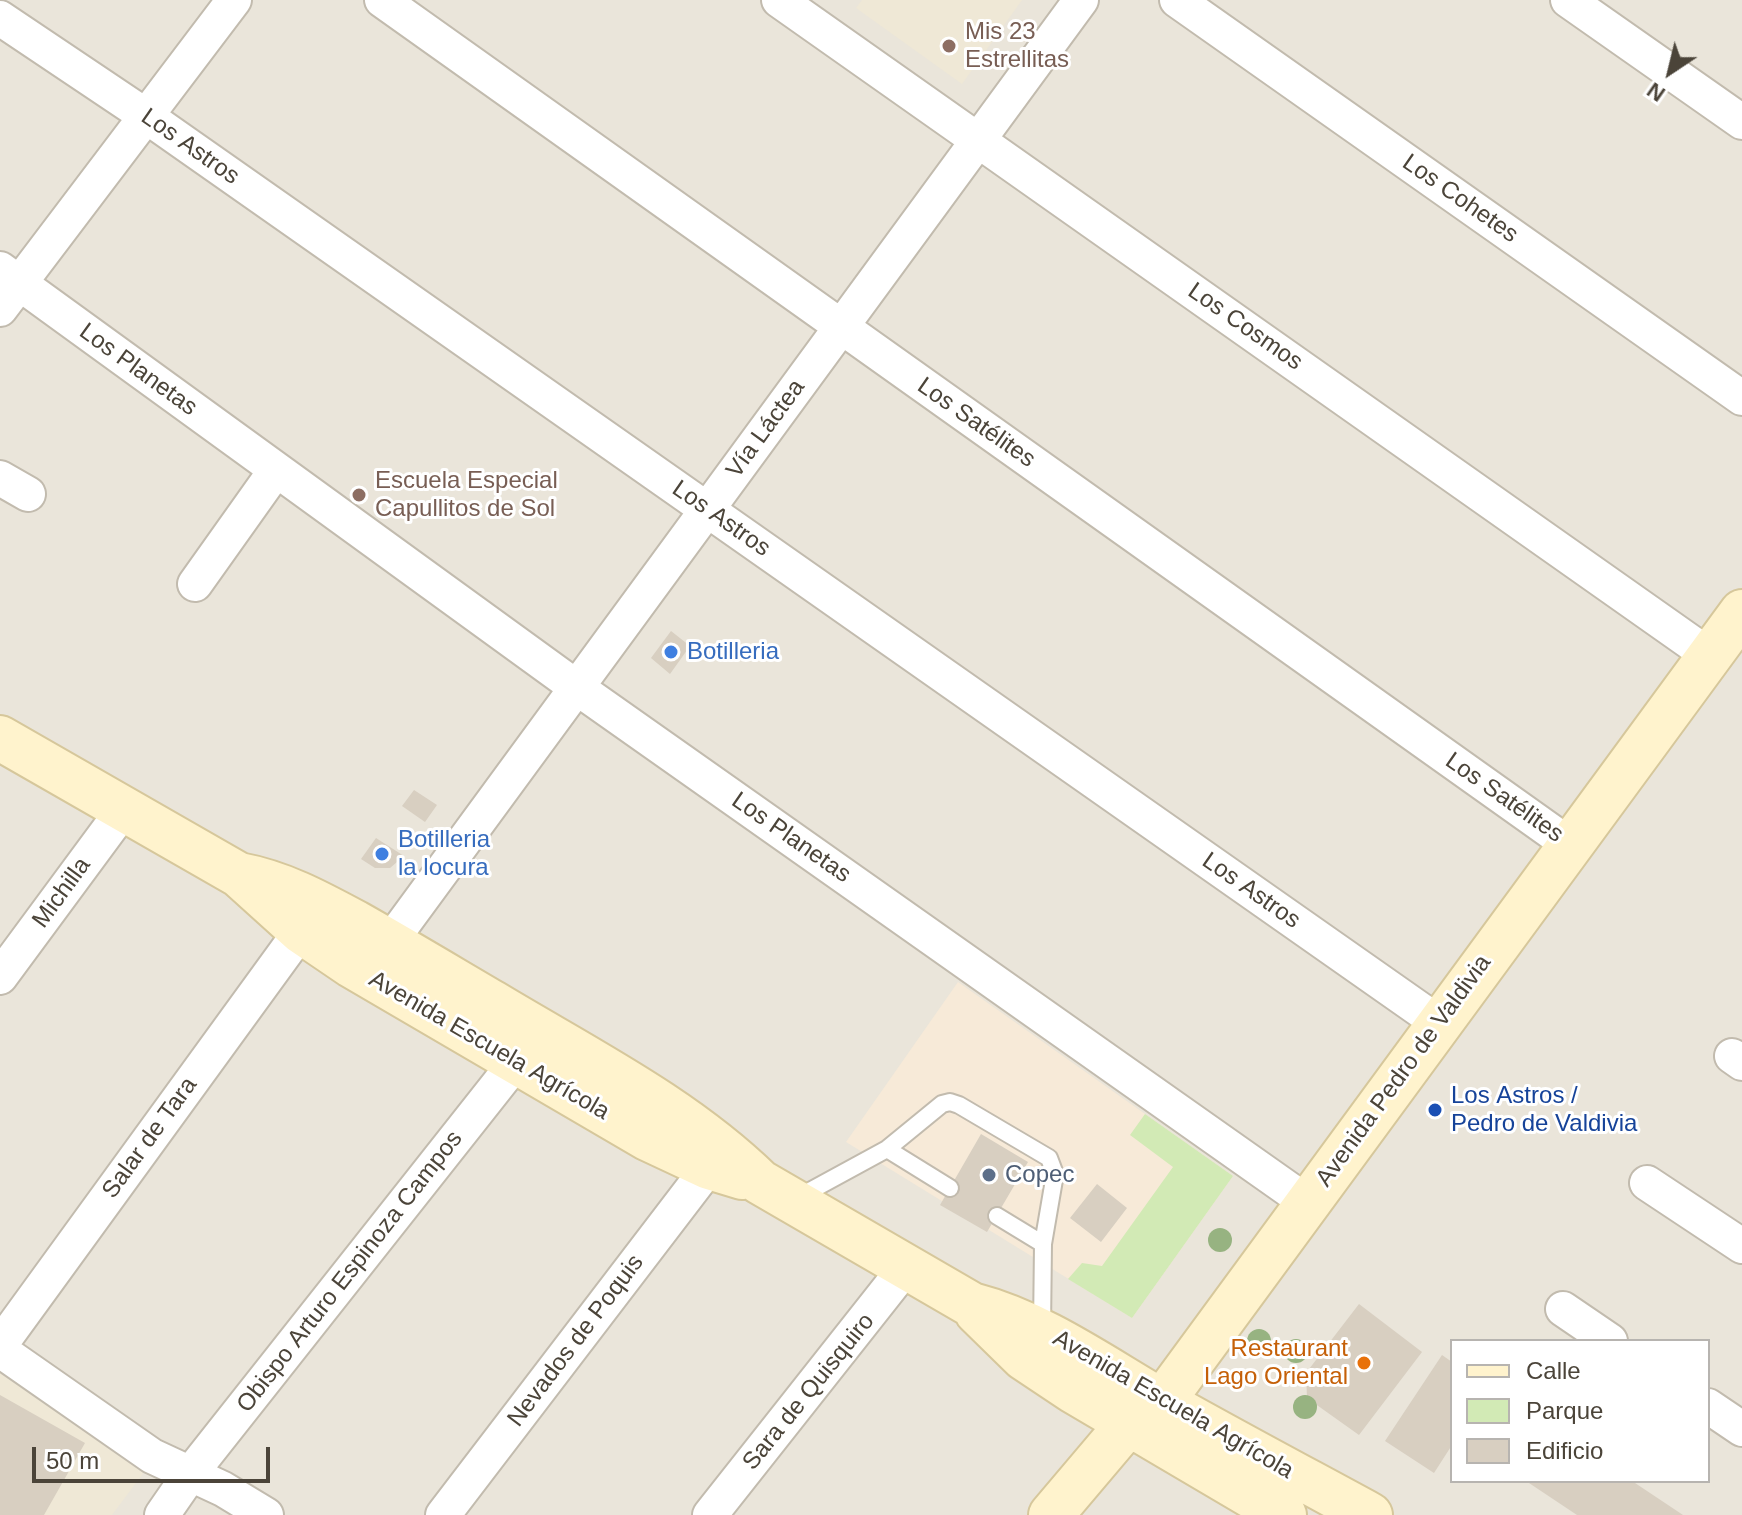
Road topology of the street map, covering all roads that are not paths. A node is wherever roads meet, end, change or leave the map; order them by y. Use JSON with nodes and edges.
{"nodes":[{"id":1,"x":234,"y":0,"type":"edge"},
{"id":2,"x":382,"y":0,"type":"edge"},
{"id":3,"x":779,"y":0,"type":"edge"},
{"id":4,"x":1081,"y":0,"type":"edge"},
{"id":5,"x":1177,"y":0,"type":"edge"},
{"id":6,"x":1568,"y":0,"type":"edge"},
{"id":7,"x":0,"y":18,"type":"edge"},
{"id":8,"x":146,"y":116,"type":"junction"},
{"id":9,"x":1742,"y":122,"type":"edge"},
{"id":10,"x":978,"y":140,"type":"junction"},
{"id":11,"x":6,"y":287,"type":"edge"},
{"id":12,"x":840,"y":327,"type":"junction"},
{"id":13,"x":1742,"y":398,"type":"edge"},
{"id":14,"x":276,"y":470,"type":"junction"},
{"id":15,"x":707,"y":509,"type":"junction"},
{"id":16,"x":195,"y":584,"type":"dead end"},
{"id":17,"x":1742,"y":612,"type":"edge"},
{"id":18,"x":1710,"y":656,"type":"junction"},
{"id":19,"x":576,"y":687,"type":"junction"},
{"id":20,"x":0,"y":738,"type":"edge"},
{"id":21,"x":124,"y":809,"type":"junction"},
{"id":22,"x":1570,"y":845,"type":"junction"},
{"id":23,"x":239,"y":875,"type":"junction"},
{"id":24,"x":301,"y":931,"type":"junction"},
{"id":25,"x":378,"y":958,"type":"junction"},
{"id":26,"x":0,"y":977,"type":"edge"},
{"id":27,"x":1439,"y":1023,"type":"junction"},
{"id":28,"x":528,"y":1047,"type":"junction"},
{"id":29,"x":887,"y":1149,"type":"junction"},
{"id":30,"x":709,"y":1167,"type":"junction"},
{"id":31,"x":1647,"y":1183,"type":"dead end"},
{"id":32,"x":950,"y":1188,"type":"dead end"},
{"id":33,"x":776,"y":1191,"type":"junction"},
{"id":34,"x":1308,"y":1203,"type":"junction"},
{"id":35,"x":997,"y":1216,"type":"dead end"},
{"id":36,"x":1043,"y":1244,"type":"junction"},
{"id":37,"x":1742,"y":1246,"type":"edge"},
{"id":38,"x":906,"y":1267,"type":"junction"},
{"id":39,"x":972,"y":1305,"type":"junction"},
{"id":40,"x":1563,"y":1309,"type":"dead end"},
{"id":41,"x":1042,"y":1330,"type":"junction"},
{"id":42,"x":1607,"y":1339,"type":"edge"},
{"id":43,"x":0,"y":1348,"type":"edge"},
{"id":44,"x":1710,"y":1407,"type":"edge"},
{"id":45,"x":1145,"y":1413,"type":"junction"},
{"id":46,"x":1742,"y":1429,"type":"edge"},
{"id":47,"x":191,"y":1473,"type":"junction"},
{"id":48,"x":162,"y":1515,"type":"edge"},
{"id":49,"x":266,"y":1515,"type":"edge"},
{"id":50,"x":443,"y":1515,"type":"edge"},
{"id":51,"x":710,"y":1515,"type":"edge"},
{"id":52,"x":1051,"y":1515,"type":"edge"},
{"id":53,"x":1284,"y":1515,"type":"edge"},
{"id":54,"x":1370,"y":1515,"type":"edge"}],
"edges":[{"from":1,"to":8,"type":"street"},
{"from":2,"to":12,"type":"street","name":"Los Satélites"},
{"from":3,"to":10,"type":"street","name":"Los Cosmos"},
{"from":4,"to":10,"type":"street","name":"Vía Láctea"},
{"from":5,"to":13,"type":"street","name":"Los Cohetes"},
{"from":6,"to":9,"type":"street"},
{"from":7,"to":8,"type":"street","name":"Los Astros"},
{"from":8,"to":11,"type":"street"},
{"from":8,"to":15,"type":"street","name":"Los Astros"},
{"from":10,"to":12,"type":"street","name":"Vía Láctea"},
{"from":10,"to":18,"type":"street","name":"Los Cosmos"},
{"from":11,"to":14,"type":"street","name":"Los Planetas"},
{"from":12,"to":15,"type":"street","name":"Vía Láctea"},
{"from":12,"to":22,"type":"street","name":"Los Satélites"},
{"from":14,"to":16,"type":"street"},
{"from":14,"to":19,"type":"street","name":"Los Planetas"},
{"from":15,"to":19,"type":"street","name":"Vía Láctea"},
{"from":15,"to":27,"type":"street","name":"Los Astros"},
{"from":17,"to":18,"type":"main road","name":"Avenida Pedro de Valdivia"},
{"from":18,"to":22,"type":"main road","name":"Avenida Pedro de Valdivia"},
{"from":19,"to":25,"type":"street","name":"Vía Láctea"},
{"from":19,"to":34,"type":"street","name":"Los Planetas"},
{"from":20,"to":21,"type":"main road","name":"Avenida Escuela Agrícola"},
{"from":21,"to":23,"type":"main road","name":"Avenida Escuela Agrícola"},
{"from":21,"to":26,"type":"street","name":"Michilla"},
{"from":22,"to":27,"type":"main road","name":"Avenida Pedro de Valdivia"},
{"from":23,"to":24,"type":"main road","name":"Avenida Escuela Agrícola"},
{"from":23,"to":25,"type":"main road","name":"Avenida Escuela Agrícola"},
{"from":24,"to":25,"type":"main road","name":"Avenida Escuela Agrícola"},
{"from":24,"to":43,"type":"street","name":"Salar de Tara"},
{"from":25,"to":28,"type":"main road","name":"Avenida Escuela Agrícola"},
{"from":27,"to":34,"type":"main road","name":"Avenida Pedro de Valdivia"},
{"from":28,"to":30,"type":"main road","name":"Avenida Escuela Agrícola"},
{"from":28,"to":33,"type":"main road","name":"Avenida Escuela Agrícola"},
{"from":28,"to":47,"type":"street","name":"Obispo Arturo Espinoza Campos"},
{"from":29,"to":32,"type":"lane"},
{"from":29,"to":33,"type":"lane"},
{"from":29,"to":36,"type":"lane"},
{"from":30,"to":33,"type":"main road","name":"Avenida Escuela Agrícola"},
{"from":30,"to":50,"type":"street","name":"Nevados de Poquis"},
{"from":31,"to":37,"type":"street"},
{"from":33,"to":38,"type":"main road","name":"Avenida Escuela Agrícola"},
{"from":34,"to":45,"type":"main road","name":"Avenida Pedro de Valdivia"},
{"from":35,"to":36,"type":"lane"},
{"from":36,"to":41,"type":"lane"},
{"from":38,"to":39,"type":"main road","name":"Avenida Escuela Agrícola"},
{"from":38,"to":51,"type":"street","name":"Sara de Quisquiro"},
{"from":39,"to":41,"type":"main road","name":"Avenida Escuela Agrícola"},
{"from":39,"to":45,"type":"main road","name":"Avenida Escuela Agrícola"},
{"from":40,"to":42,"type":"street"},
{"from":41,"to":45,"type":"main road","name":"Avenida Escuela Agrícola"},
{"from":43,"to":47,"type":"street"},
{"from":44,"to":46,"type":"street"},
{"from":45,"to":52,"type":"main road","name":"Avenida Pedro de Valdivia"},
{"from":45,"to":53,"type":"main road","name":"Avenida Escuela Agrícola"},
{"from":45,"to":54,"type":"main road","name":"Avenida Escuela Agrícola"},
{"from":47,"to":48,"type":"street","name":"Obispo Arturo Espinoza Campos"},
{"from":47,"to":49,"type":"street"}]}
